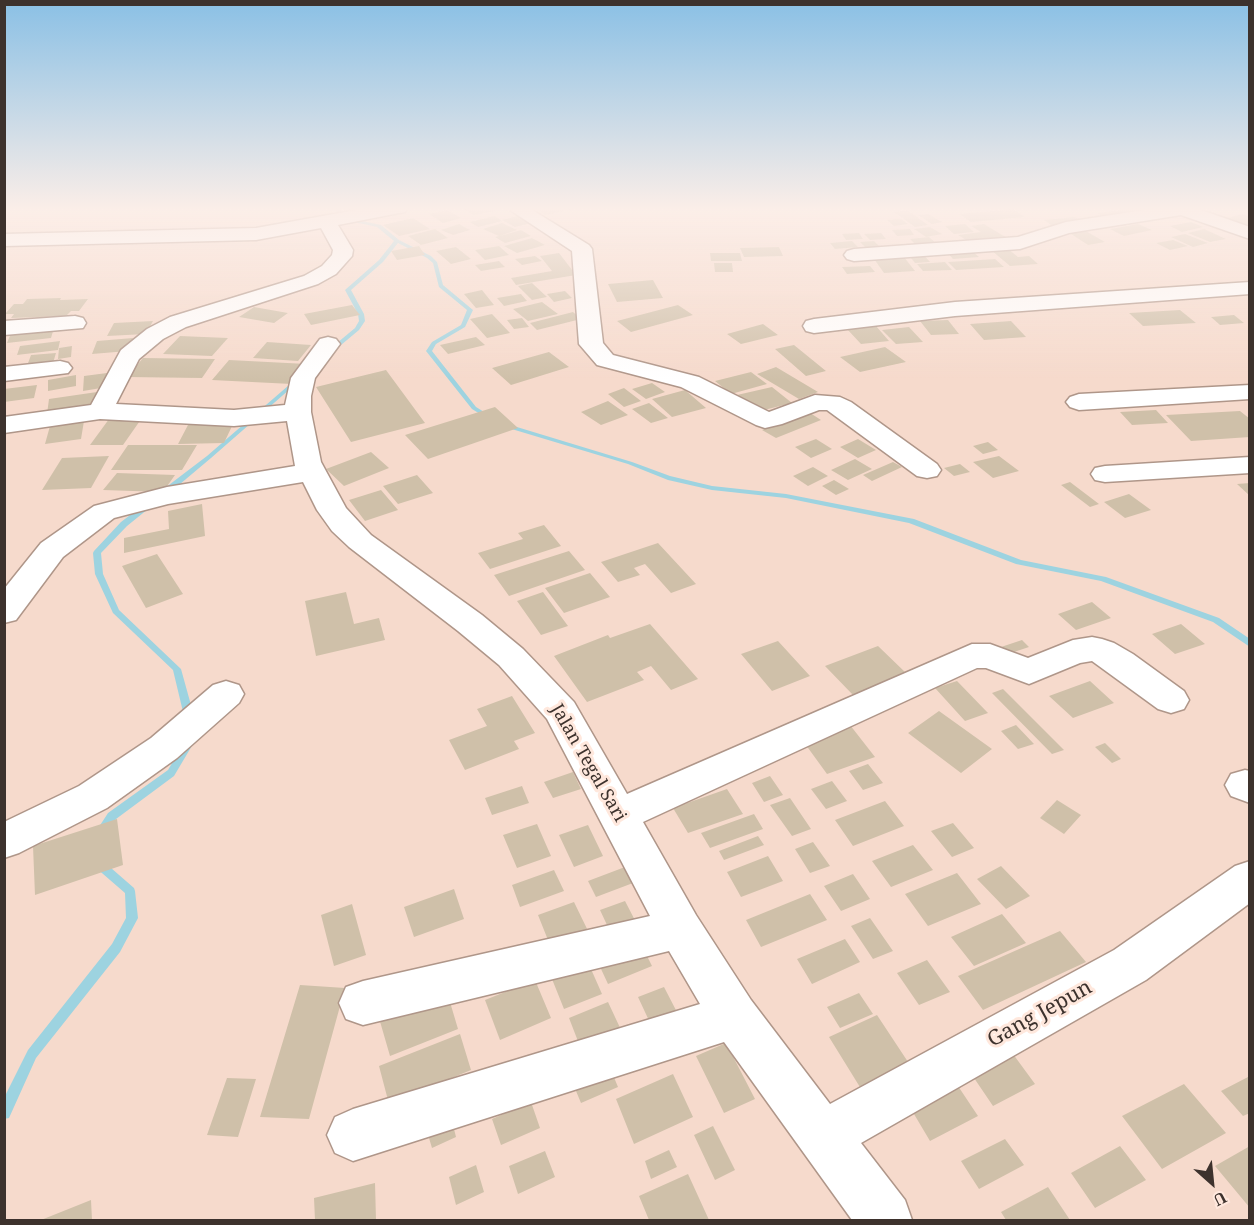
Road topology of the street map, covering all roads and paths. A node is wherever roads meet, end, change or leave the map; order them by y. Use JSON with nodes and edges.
{"nodes":[{"id":1,"x":333,"y":265,"type":"edge"},
{"id":2,"x":584,"y":265,"type":"edge"},
{"id":3,"x":1250,"y":288,"type":"edge"},
{"id":4,"x":75,"y":323,"type":"dead end"},
{"id":5,"x":814,"y":326,"type":"dead end"},
{"id":6,"x":4,"y":328,"type":"edge"},
{"id":7,"x":328,"y":344,"type":"dead end"},
{"id":8,"x":60,"y":368,"type":"dead end"},
{"id":9,"x":4,"y":374,"type":"edge"},
{"id":10,"x":1250,"y":392,"type":"edge"},
{"id":11,"x":1079,"y":402,"type":"dead end"},
{"id":12,"x":100,"y":411,"type":"junction"},
{"id":13,"x":298,"y":412,"type":"junction"},
{"id":14,"x":4,"y":424,"type":"edge"},
{"id":15,"x":1250,"y":465,"type":"edge"},
{"id":16,"x":927,"y":470,"type":"dead end"},
{"id":17,"x":312,"y":472,"type":"junction"},
{"id":18,"x":1105,"y":474,"type":"dead end"},
{"id":19,"x":4,"y":612,"type":"edge"},
{"id":20,"x":1171,"y":700,"type":"dead end"},
{"id":21,"x":202,"y":714,"type":"dead end"},
{"id":22,"x":619,"y":815,"type":"junction"},
{"id":23,"x":4,"y":841,"type":"edge"},
{"id":24,"x":1250,"y":879,"type":"edge"},
{"id":25,"x":680,"y":929,"type":"junction"},
{"id":26,"x":363,"y":1003,"type":"dead end"},
{"id":27,"x":734,"y":1016,"type":"junction"},
{"id":28,"x":353,"y":1135,"type":"dead end"},
{"id":29,"x":823,"y":1136,"type":"junction"},
{"id":30,"x":885,"y":1221,"type":"edge"}],
"edges":[{"from":1,"to":12,"type":"street"},
{"from":2,"to":16,"type":"street"},
{"from":3,"to":5,"type":"street"},
{"from":4,"to":6,"type":"street"},
{"from":7,"to":13,"type":"street","name":"Jalan Tegal Sari"},
{"from":8,"to":9,"type":"street"},
{"from":10,"to":11,"type":"street"},
{"from":12,"to":13,"type":"street"},
{"from":12,"to":14,"type":"street"},
{"from":13,"to":17,"type":"street","name":"Jalan Tegal Sari"},
{"from":15,"to":18,"type":"street"},
{"from":17,"to":19,"type":"street"},
{"from":17,"to":22,"type":"street","name":"Jalan Tegal Sari"},
{"from":20,"to":22,"type":"street"},
{"from":21,"to":23,"type":"street"},
{"from":22,"to":25,"type":"street","name":"Jalan Tegal Sari"},
{"from":24,"to":29,"type":"street","name":"Gang Jepun"},
{"from":25,"to":26,"type":"street"},
{"from":25,"to":27,"type":"street","name":"Jalan Tegal Sari"},
{"from":27,"to":28,"type":"street"},
{"from":27,"to":29,"type":"street","name":"Jalan Tegal Sari"},
{"from":29,"to":30,"type":"street","name":"Jalan Tegal Sari"}]}
